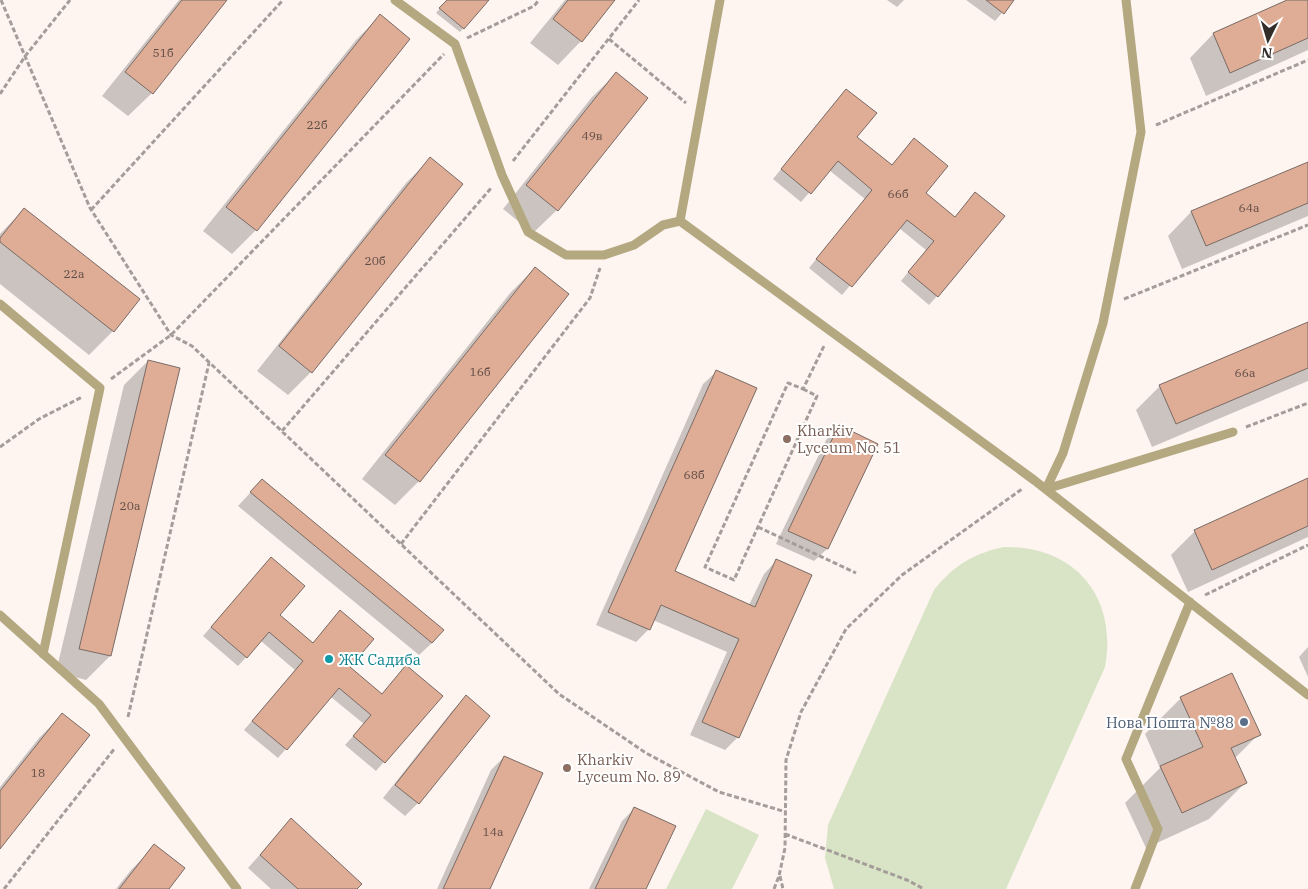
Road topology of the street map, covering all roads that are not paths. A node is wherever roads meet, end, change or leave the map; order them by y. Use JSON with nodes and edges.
{"nodes":[{"id":1,"x":394,"y":0,"type":"edge"},
{"id":2,"x":720,"y":0,"type":"edge"},
{"id":3,"x":1126,"y":0,"type":"edge"},
{"id":4,"x":680,"y":221,"type":"junction"},
{"id":5,"x":0,"y":304,"type":"edge"},
{"id":6,"x":1233,"y":432,"type":"road end"},
{"id":7,"x":1046,"y":489,"type":"junction"},
{"id":8,"x":1190,"y":602,"type":"junction"},
{"id":9,"x":0,"y":615,"type":"edge"},
{"id":10,"x":43,"y":654,"type":"junction"},
{"id":11,"x":1308,"y":695,"type":"edge"},
{"id":12,"x":237,"y":889,"type":"edge"},
{"id":13,"x":1135,"y":889,"type":"edge"}],
"edges":[{"from":1,"to":4,"type":"lane"},
{"from":2,"to":4,"type":"lane"},
{"from":3,"to":7,"type":"lane"},
{"from":4,"to":7,"type":"lane"},
{"from":5,"to":10,"type":"lane"},
{"from":6,"to":7,"type":"lane"},
{"from":7,"to":8,"type":"lane"},
{"from":8,"to":11,"type":"lane"},
{"from":8,"to":13,"type":"lane"},
{"from":9,"to":10,"type":"lane"},
{"from":10,"to":12,"type":"lane"}]}
